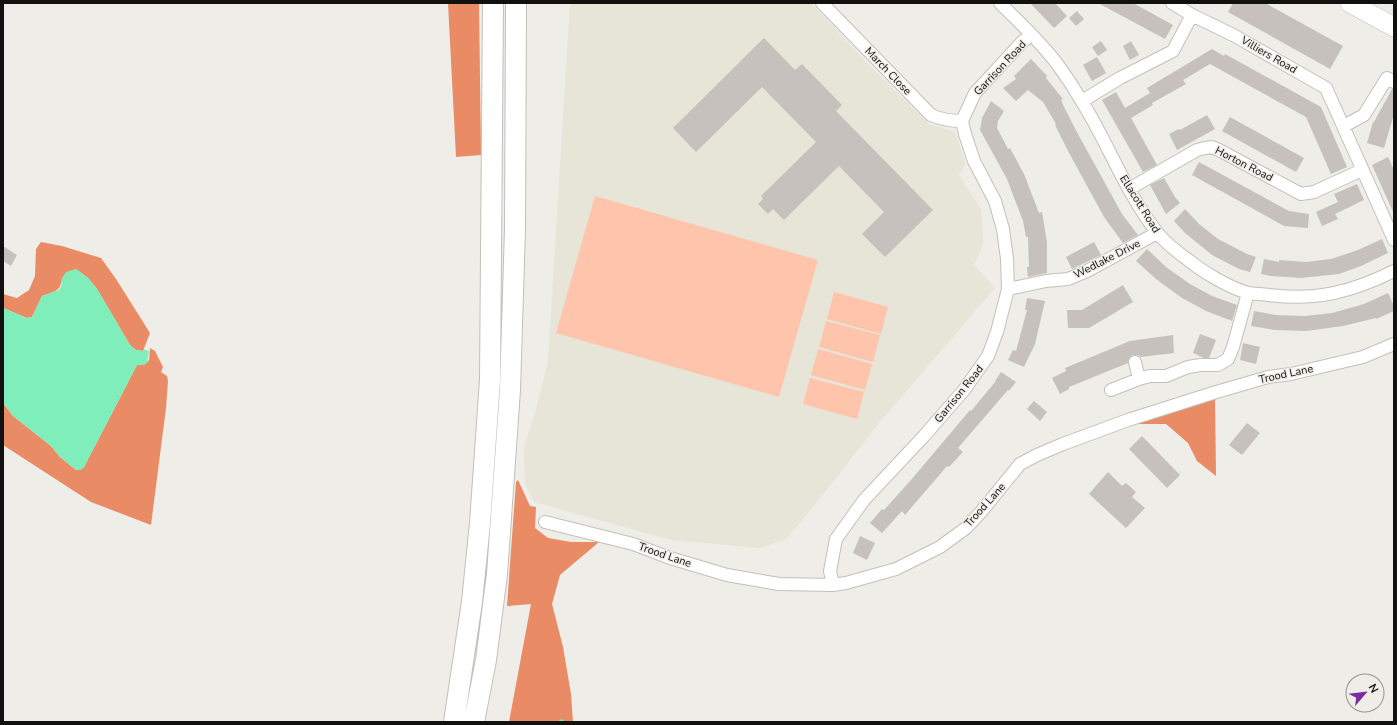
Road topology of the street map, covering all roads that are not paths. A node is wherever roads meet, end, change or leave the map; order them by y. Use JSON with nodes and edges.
{"nodes":[{"id":1,"x":493,"y":3,"type":"edge"},
{"id":2,"x":516,"y":3,"type":"edge"},
{"id":3,"x":822,"y":3,"type":"edge"},
{"id":4,"x":1000,"y":3,"type":"edge"},
{"id":5,"x":1172,"y":3,"type":"edge"},
{"id":6,"x":1350,"y":3,"type":"edge"},
{"id":7,"x":1192,"y":15,"type":"junction"},
{"id":8,"x":1394,"y":27,"type":"edge"},
{"id":9,"x":1031,"y":35,"type":"junction"},
{"id":10,"x":1394,"y":82,"type":"edge"},
{"id":11,"x":1082,"y":101,"type":"junction"},
{"id":12,"x":962,"y":121,"type":"junction"},
{"id":13,"x":1344,"y":126,"type":"junction"},
{"id":14,"x":1362,"y":170,"type":"junction"},
{"id":15,"x":1129,"y":189,"type":"junction"},
{"id":16,"x":1157,"y":233,"type":"junction"},
{"id":17,"x":1394,"y":240,"type":"edge"},
{"id":18,"x":1394,"y":271,"type":"edge"},
{"id":19,"x":1008,"y":289,"type":"junction"},
{"id":20,"x":1248,"y":293,"type":"junction"},
{"id":21,"x":1394,"y":344,"type":"edge"},
{"id":22,"x":1135,"y":362,"type":"dead end"},
{"id":23,"x":1139,"y":379,"type":"junction"},
{"id":24,"x":1111,"y":390,"type":"dead end"},
{"id":25,"x":545,"y":522,"type":"dead end"},
{"id":26,"x":833,"y":585,"type":"junction"},
{"id":27,"x":454,"y":722,"type":"edge"},
{"id":28,"x":474,"y":722,"type":"edge"}],
"edges":[{"from":1,"to":27,"type":"highway"},
{"from":2,"to":28,"type":"highway"},
{"from":3,"to":12,"type":"street","name":"March Close"},
{"from":4,"to":9,"type":"street","name":"Ellacott Road"},
{"from":5,"to":7,"type":"street","name":"Villiers Road"},
{"from":6,"to":8,"type":"main road"},
{"from":7,"to":11,"type":"street"},
{"from":7,"to":13,"type":"street","name":"Villiers Road"},
{"from":9,"to":11,"type":"street","name":"Ellacott Road"},
{"from":9,"to":12,"type":"street","name":"Garrison Road"},
{"from":10,"to":13,"type":"street"},
{"from":11,"to":15,"type":"street","name":"Ellacott Road"},
{"from":12,"to":19,"type":"street","name":"Garrison Road"},
{"from":13,"to":14,"type":"street","name":"Villiers Road"},
{"from":14,"to":15,"type":"street","name":"Horton Road"},
{"from":14,"to":17,"type":"street","name":"Villiers Road"},
{"from":15,"to":16,"type":"street","name":"Ellacott Road"},
{"from":16,"to":19,"type":"street","name":"Wedlake Drive"},
{"from":16,"to":20,"type":"street","name":"Ellacott Road"},
{"from":18,"to":20,"type":"street","name":"Ellacott Road"},
{"from":19,"to":26,"type":"street","name":"Garrison Road"},
{"from":20,"to":23,"type":"street"},
{"from":21,"to":26,"type":"street","name":"Trood Lane"},
{"from":22,"to":23,"type":"street"},
{"from":23,"to":24,"type":"street"},
{"from":25,"to":26,"type":"street","name":"Trood Lane"}]}
